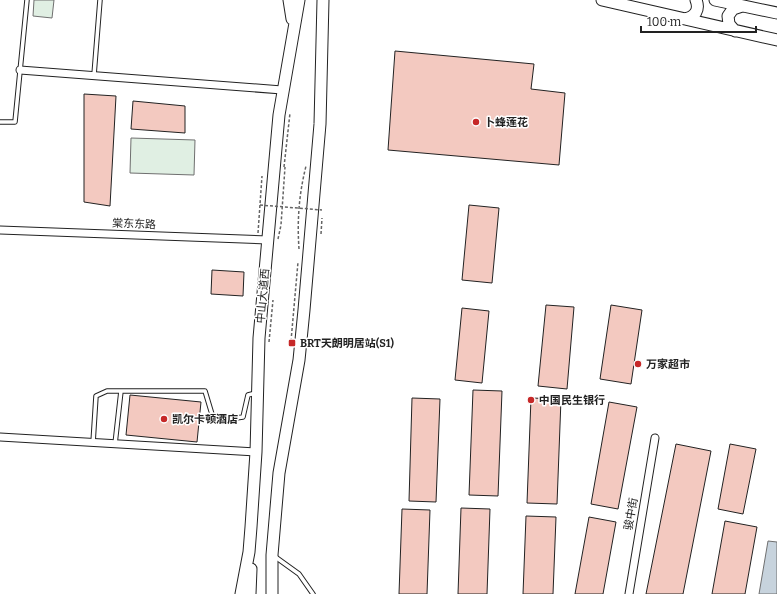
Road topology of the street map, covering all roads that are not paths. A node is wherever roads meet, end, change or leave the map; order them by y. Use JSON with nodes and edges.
{"nodes":[{"id":1,"x":27,"y":0,"type":"edge"},
{"id":2,"x":100,"y":0,"type":"edge"},
{"id":3,"x":290,"y":0,"type":"edge"},
{"id":4,"x":299,"y":0,"type":"edge"},
{"id":5,"x":323,"y":0,"type":"edge"},
{"id":6,"x":331,"y":0,"type":"edge"},
{"id":7,"x":602,"y":0,"type":"edge"},
{"id":8,"x":696,"y":0,"type":"edge"},
{"id":9,"x":719,"y":0,"type":"edge"},
{"id":10,"x":742,"y":6,"type":"junction"},
{"id":11,"x":777,"y":13,"type":"edge"},
{"id":12,"x":685,"y":19,"type":"junction"},
{"id":13,"x":735,"y":31,"type":"junction"},
{"id":14,"x":321,"y":34,"type":"junction"},
{"id":15,"x":777,"y":40,"type":"edge"},
{"id":16,"x":292,"y":43,"type":"junction"},
{"id":17,"x":20,"y":70,"type":"junction"},
{"id":18,"x":94,"y":75,"type":"junction"},
{"id":19,"x":282,"y":90,"type":"junction"},
{"id":20,"x":0,"y":122,"type":"edge"},
{"id":21,"x":0,"y":230,"type":"edge"},
{"id":22,"x":272,"y":241,"type":"junction"},
{"id":23,"x":121,"y":391,"type":"junction"},
{"id":24,"x":257,"y":393,"type":"junction"},
{"id":25,"x":0,"y":437,"type":"edge"},
{"id":26,"x":655,"y":438,"type":"dead end"},
{"id":27,"x":93,"y":443,"type":"junction"},
{"id":28,"x":115,"y":444,"type":"junction"},
{"id":29,"x":256,"y":452,"type":"junction"},
{"id":30,"x":249,"y":552,"type":"junction"},
{"id":31,"x":272,"y":555,"type":"junction"},
{"id":32,"x":241,"y":594,"type":"edge"},
{"id":33,"x":250,"y":594,"type":"edge"},
{"id":34,"x":272,"y":594,"type":"edge"},
{"id":35,"x":313,"y":594,"type":"edge"},
{"id":36,"x":629,"y":594,"type":"edge"}],
"edges":[{"from":1,"to":17,"type":"lane"},
{"from":2,"to":18,"type":"lane"},
{"from":3,"to":16,"type":"main road"},
{"from":4,"to":16,"type":"main road","name":"中山大道西"},
{"from":5,"to":14,"type":"main road"},
{"from":6,"to":14,"type":"main road"},
{"from":7,"to":12,"type":"main road"},
{"from":8,"to":12,"type":"main road"},
{"from":9,"to":10,"type":"main road"},
{"from":10,"to":11,"type":"main road"},
{"from":10,"to":13,"type":"main road"},
{"from":12,"to":13,"type":"main road"},
{"from":13,"to":15,"type":"main road"},
{"from":14,"to":31,"type":"main road"},
{"from":16,"to":19,"type":"main road","name":"中山大道西"},
{"from":17,"to":18,"type":"street"},
{"from":17,"to":20,"type":"lane"},
{"from":18,"to":19,"type":"street"},
{"from":19,"to":22,"type":"main road","name":"中山大道西"},
{"from":21,"to":22,"type":"street","name":"棠东东路"},
{"from":22,"to":24,"type":"main road","name":"中山大道西"},
{"from":23,"to":24,"type":"lane"},
{"from":23,"to":27,"type":"lane"},
{"from":23,"to":28,"type":"lane"},
{"from":24,"to":29,"type":"main road","name":"中山大道西"},
{"from":25,"to":27,"type":"street"},
{"from":26,"to":36,"type":"street","name":"骏中街"},
{"from":27,"to":28,"type":"street"},
{"from":28,"to":29,"type":"street"},
{"from":29,"to":30,"type":"main road","name":"中山大道西"},
{"from":30,"to":32,"type":"main road","name":"中山大道西"},
{"from":30,"to":33,"type":"main road"},
{"from":31,"to":34,"type":"main road"},
{"from":31,"to":35,"type":"lane"}]}
